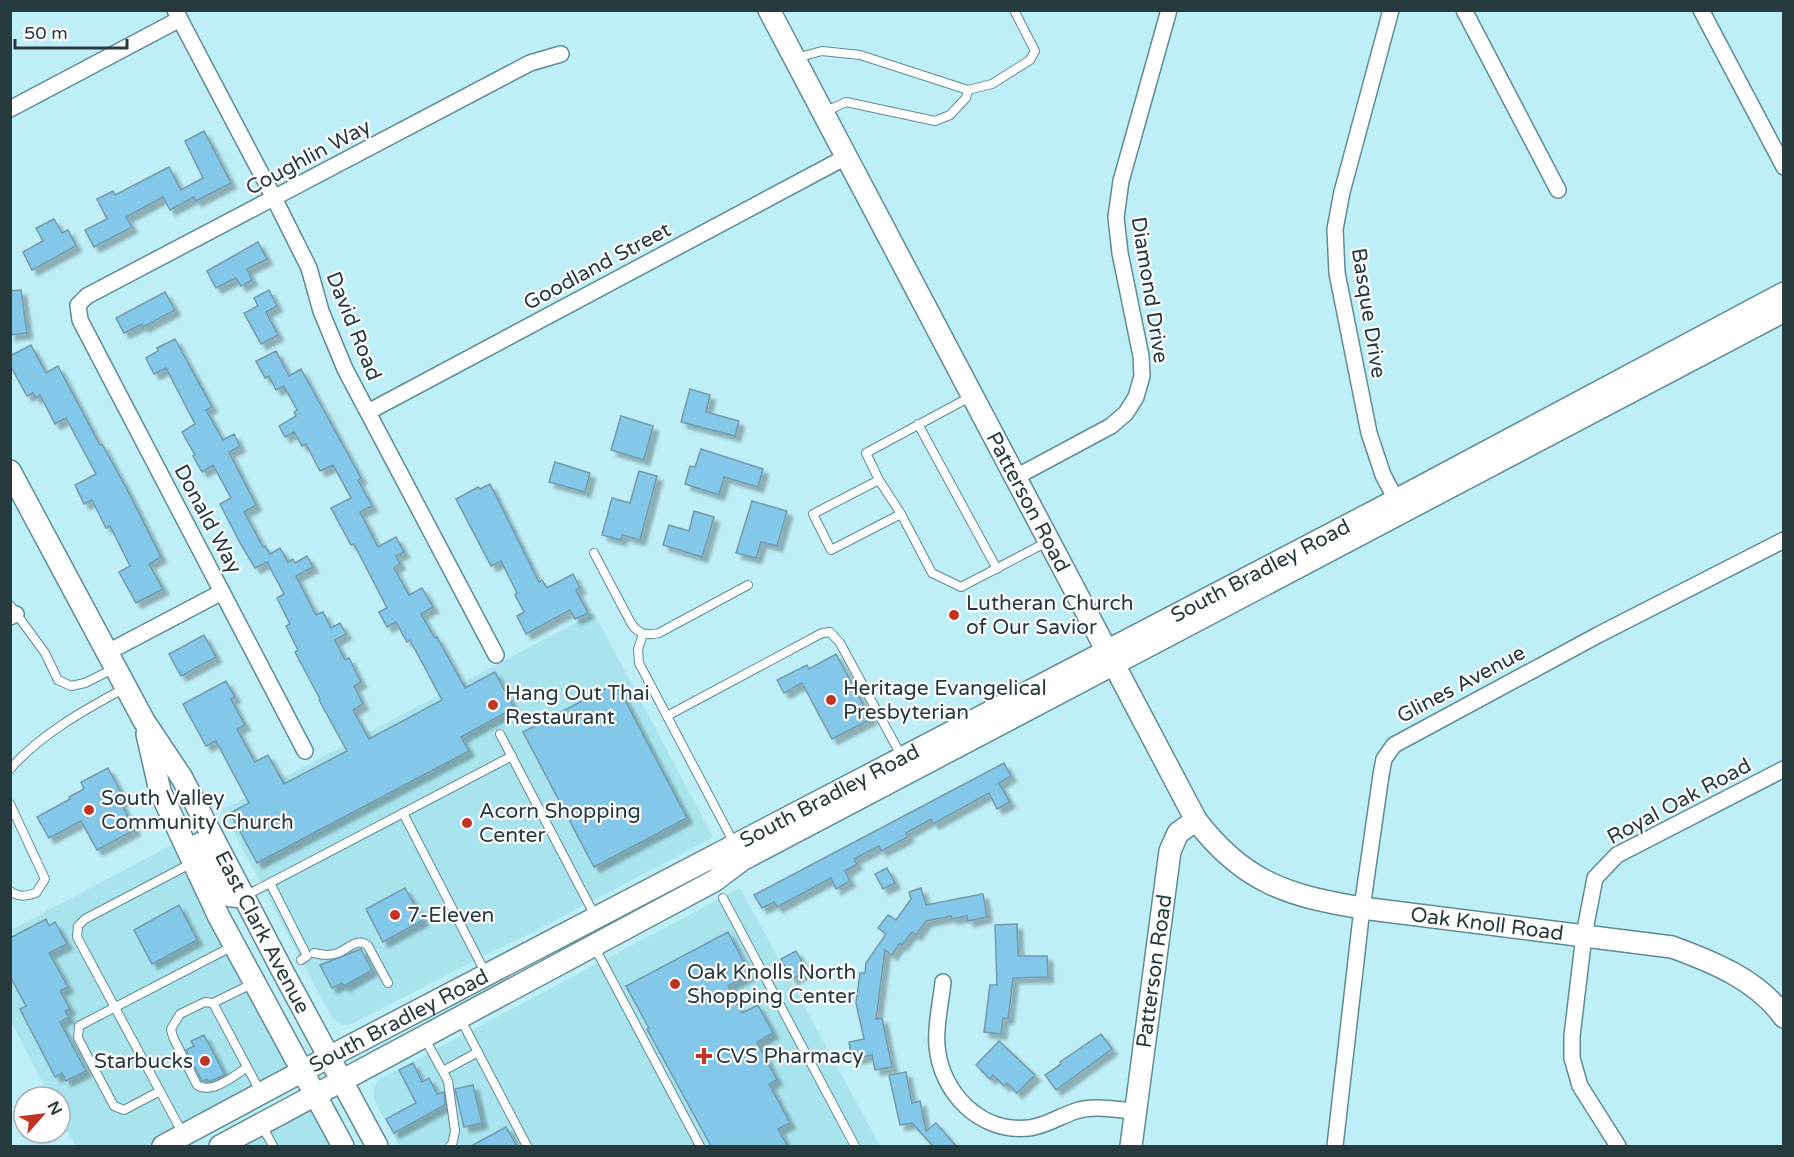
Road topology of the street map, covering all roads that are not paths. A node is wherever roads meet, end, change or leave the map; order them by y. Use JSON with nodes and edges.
{"nodes":[{"id":1,"x":769,"y":10,"type":"edge"},
{"id":2,"x":1014,"y":10,"type":"edge"},
{"id":3,"x":1169,"y":10,"type":"edge"},
{"id":4,"x":1391,"y":10,"type":"edge"},
{"id":5,"x":1464,"y":10,"type":"edge"},
{"id":6,"x":1701,"y":10,"type":"edge"},
{"id":7,"x":177,"y":15,"type":"edge"},
{"id":8,"x":561,"y":54,"type":"dead end"},
{"id":9,"x":794,"y":58,"type":"junction"},
{"id":10,"x":968,"y":90,"type":"junction"},
{"id":11,"x":10,"y":110,"type":"edge"},
{"id":12,"x":823,"y":112,"type":"junction"},
{"id":13,"x":846,"y":157,"type":"junction"},
{"id":14,"x":1784,"y":168,"type":"edge"},
{"id":15,"x":1558,"y":190,"type":"dead end"},
{"id":16,"x":274,"y":198,"type":"junction"},
{"id":17,"x":1784,"y":293,"type":"edge"},
{"id":18,"x":78,"y":305,"type":"joint"},
{"id":19,"x":1784,"y":311,"type":"edge"},
{"id":20,"x":972,"y":397,"type":"junction"},
{"id":21,"x":368,"y":412,"type":"junction"},
{"id":22,"x":918,"y":424,"type":"junction"},
{"id":23,"x":10,"y":471,"type":"edge"},
{"id":24,"x":1014,"y":478,"type":"junction"},
{"id":25,"x":879,"y":480,"type":"junction"},
{"id":26,"x":1399,"y":506,"type":"junction"},
{"id":27,"x":901,"y":514,"type":"junction"},
{"id":28,"x":1784,"y":540,"type":"edge"},
{"id":29,"x":1048,"y":542,"type":"junction"},
{"id":30,"x":594,"y":553,"type":"dead end"},
{"id":31,"x":997,"y":569,"type":"junction"},
{"id":32,"x":748,"y":585,"type":"dead end"},
{"id":33,"x":222,"y":592,"type":"junction"},
{"id":34,"x":12,"y":612,"type":"edge"},
{"id":35,"x":643,"y":634,"type":"junction"},
{"id":36,"x":496,"y":655,"type":"dead end"},
{"id":37,"x":1109,"y":659,"type":"junction"},
{"id":38,"x":112,"y":660,"type":"junction"},
{"id":39,"x":126,"y":687,"type":"junction"},
{"id":40,"x":667,"y":716,"type":"junction"},
{"id":41,"x":144,"y":721,"type":"junction"},
{"id":42,"x":500,"y":734,"type":"dead end"},
{"id":43,"x":305,"y":751,"type":"dead end"},
{"id":44,"x":512,"y":756,"type":"junction"},
{"id":45,"x":903,"y":758,"type":"junction"},
{"id":46,"x":1784,"y":769,"type":"edge"},
{"id":47,"x":10,"y":770,"type":"edge"},
{"id":48,"x":160,"y":791,"type":"junction"},
{"id":49,"x":10,"y":804,"type":"edge"},
{"id":50,"x":403,"y":813,"type":"junction"},
{"id":51,"x":1196,"y":820,"type":"junction"},
{"id":52,"x":739,"y":853,"type":"junction"},
{"id":53,"x":193,"y":862,"type":"junction"},
{"id":54,"x":270,"y":883,"type":"junction"},
{"id":55,"x":10,"y":891,"type":"edge"},
{"id":56,"x":696,"y":891,"type":"junction"},
{"id":57,"x":244,"y":897,"type":"junction"},
{"id":58,"x":723,"y":898,"type":"dead end"},
{"id":59,"x":1362,"y":908,"type":"junction"},
{"id":60,"x":596,"y":918,"type":"junction"},
{"id":61,"x":1584,"y":935,"type":"junction"},
{"id":62,"x":234,"y":945,"type":"junction"},
{"id":63,"x":594,"y":946,"type":"junction"},
{"id":64,"x":314,"y":953,"type":"dead end"},
{"id":65,"x":301,"y":960,"type":"dead end"},
{"id":66,"x":487,"y":975,"type":"junction"},
{"id":67,"x":254,"y":982,"type":"junction"},
{"id":68,"x":943,"y":982,"type":"dead end"},
{"id":69,"x":388,"y":983,"type":"dead end"},
{"id":70,"x":513,"y":990,"type":"junction"},
{"id":71,"x":213,"y":1003,"type":"junction"},
{"id":72,"x":116,"y":1008,"type":"junction"},
{"id":73,"x":1782,"y":1012,"type":"edge"},
{"id":74,"x":460,"y":1018,"type":"junction"},
{"id":75,"x":424,"y":1038,"type":"junction"},
{"id":76,"x":478,"y":1052,"type":"junction"},
{"id":77,"x":329,"y":1057,"type":"junction"},
{"id":78,"x":246,"y":1068,"type":"junction"},
{"id":79,"x":443,"y":1071,"type":"junction"},
{"id":80,"x":302,"y":1072,"type":"junction"},
{"id":81,"x":342,"y":1082,"type":"junction"},
{"id":82,"x":160,"y":1091,"type":"junction"},
{"id":83,"x":262,"y":1094,"type":"junction"},
{"id":84,"x":315,"y":1097,"type":"junction"},
{"id":85,"x":1135,"y":1111,"type":"junction"},
{"id":86,"x":261,"y":1125,"type":"junction"},
{"id":87,"x":184,"y":1136,"type":"junction"},
{"id":88,"x":163,"y":1146,"type":"edge"},
{"id":89,"x":220,"y":1146,"type":"edge"},
{"id":90,"x":273,"y":1146,"type":"edge"},
{"id":91,"x":342,"y":1146,"type":"edge"},
{"id":92,"x":377,"y":1146,"type":"edge"},
{"id":93,"x":450,"y":1146,"type":"edge"},
{"id":94,"x":527,"y":1146,"type":"edge"},
{"id":95,"x":700,"y":1146,"type":"edge"},
{"id":96,"x":855,"y":1146,"type":"edge"},
{"id":97,"x":1131,"y":1146,"type":"edge"},
{"id":98,"x":1335,"y":1146,"type":"edge"},
{"id":99,"x":1618,"y":1146,"type":"edge"}],
"edges":[{"from":1,"to":9,"type":"main road","name":"Patterson Road"},
{"from":2,"to":10,"type":"lane"},
{"from":3,"to":24,"type":"street","name":"Diamond Drive"},
{"from":4,"to":26,"type":"street","name":"Basque Drive"},
{"from":5,"to":15,"type":"street"},
{"from":6,"to":14,"type":"street"},
{"from":7,"to":11,"type":"street"},
{"from":7,"to":16,"type":"street","name":"David Road"},
{"from":8,"to":16,"type":"street","name":"Coughlin Way"},
{"from":9,"to":10,"type":"lane"},
{"from":9,"to":12,"type":"main road","name":"Patterson Road"},
{"from":10,"to":12,"type":"lane"},
{"from":12,"to":13,"type":"main road","name":"Patterson Road"},
{"from":13,"to":20,"type":"main road","name":"Patterson Road"},
{"from":13,"to":21,"type":"street","name":"Goodland Street"},
{"from":16,"to":18,"type":"street","name":"Coughlin Way"},
{"from":16,"to":21,"type":"street","name":"David Road"},
{"from":17,"to":26,"type":"main road","name":"South Bradley Road"},
{"from":18,"to":33,"type":"street","name":"Donald Way"},
{"from":19,"to":26,"type":"main road","name":"South Bradley Road"},
{"from":20,"to":22,"type":"lane"},
{"from":20,"to":24,"type":"main road","name":"Patterson Road"},
{"from":21,"to":36,"type":"street","name":"David Road"},
{"from":22,"to":25,"type":"lane"},
{"from":22,"to":31,"type":"lane"},
{"from":23,"to":38,"type":"main road","name":"East Clark Avenue"},
{"from":24,"to":29,"type":"main road","name":"Patterson Road"},
{"from":25,"to":27,"type":"lane"},
{"from":25,"to":27,"type":"lane"},
{"from":26,"to":37,"type":"main road","name":"South Bradley Road"},
{"from":27,"to":31,"type":"lane"},
{"from":28,"to":59,"type":"street","name":"Glines Avenue"},
{"from":29,"to":31,"type":"lane"},
{"from":29,"to":37,"type":"main road","name":"Patterson Road"},
{"from":30,"to":35,"type":"lane"},
{"from":32,"to":35,"type":"lane"},
{"from":33,"to":38,"type":"street"},
{"from":33,"to":43,"type":"street","name":"Donald Way"},
{"from":34,"to":38,"type":"lane"},
{"from":35,"to":40,"type":"lane"},
{"from":37,"to":45,"type":"main road","name":"South Bradley Road"},
{"from":37,"to":51,"type":"main road","name":"Patterson Road"},
{"from":37,"to":52,"type":"main road","name":"South Bradley Road"},
{"from":38,"to":39,"type":"main road","name":"East Clark Avenue"},
{"from":39,"to":41,"type":"main road","name":"East Clark Avenue"},
{"from":39,"to":47,"type":"lane"},
{"from":40,"to":45,"type":"lane"},
{"from":40,"to":52,"type":"lane"},
{"from":41,"to":48,"type":"main road","name":"East Clark Avenue"},
{"from":41,"to":57,"type":"main road","name":"East Clark Avenue"},
{"from":42,"to":44,"type":"lane"},
{"from":44,"to":50,"type":"lane"},
{"from":44,"to":60,"type":"lane"},
{"from":45,"to":52,"type":"main road","name":"South Bradley Road"},
{"from":46,"to":61,"type":"street","name":"Royal Oak Road"},
{"from":48,"to":53,"type":"main road","name":"East Clark Avenue"},
{"from":48,"to":57,"type":"main road"},
{"from":49,"to":55,"type":"lane"},
{"from":50,"to":54,"type":"lane"},
{"from":50,"to":66,"type":"lane"},
{"from":51,"to":59,"type":"main road","name":"Oak Knoll Road"},
{"from":51,"to":85,"type":"main road","name":"Patterson Road"},
{"from":52,"to":56,"type":"main road","name":"South Bradley Road"},
{"from":52,"to":60,"type":"main road","name":"South Bradley Road"},
{"from":53,"to":62,"type":"main road","name":"East Clark Avenue"},
{"from":53,"to":72,"type":"lane"},
{"from":54,"to":57,"type":"lane"},
{"from":54,"to":65,"type":"lane"},
{"from":56,"to":60,"type":"main road"},
{"from":56,"to":63,"type":"main road","name":"South Bradley Road"},
{"from":57,"to":77,"type":"main road","name":"East Clark Avenue"},
{"from":58,"to":96,"type":"lane"},
{"from":59,"to":61,"type":"main road","name":"Oak Knoll Road"},
{"from":59,"to":98,"type":"street","name":"Glines Avenue"},
{"from":60,"to":66,"type":"main road","name":"South Bradley Road"},
{"from":60,"to":70,"type":"main road"},
{"from":61,"to":73,"type":"main road","name":"Oak Knoll Road"},
{"from":61,"to":99,"type":"street","name":"Royal Oak Road"},
{"from":62,"to":67,"type":"main road","name":"East Clark Avenue"},
{"from":62,"to":72,"type":"lane"},
{"from":63,"to":70,"type":"main road","name":"South Bradley Road"},
{"from":63,"to":95,"type":"lane"},
{"from":64,"to":69,"type":"lane"},
{"from":66,"to":77,"type":"main road","name":"South Bradley Road"},
{"from":67,"to":71,"type":"lane"},
{"from":67,"to":80,"type":"main road","name":"East Clark Avenue"},
{"from":68,"to":85,"type":"street"},
{"from":70,"to":74,"type":"main road","name":"South Bradley Road"},
{"from":71,"to":78,"type":"lane"},
{"from":71,"to":78,"type":"lane"},
{"from":72,"to":82,"type":"lane"},
{"from":72,"to":82,"type":"lane"},
{"from":74,"to":75,"type":"main road","name":"South Bradley Road"},
{"from":74,"to":76,"type":"lane"},
{"from":75,"to":79,"type":"lane"},
{"from":75,"to":81,"type":"main road","name":"South Bradley Road"},
{"from":76,"to":79,"type":"lane"},
{"from":76,"to":94,"type":"lane"},
{"from":77,"to":80,"type":"main road","name":"South Bradley Road"},
{"from":77,"to":81,"type":"main road","name":"East Clark Avenue"},
{"from":78,"to":83,"type":"lane"},
{"from":79,"to":93,"type":"lane"},
{"from":80,"to":83,"type":"main road","name":"South Bradley Road"},
{"from":80,"to":84,"type":"main road","name":"East Clark Avenue"},
{"from":81,"to":84,"type":"main road","name":"South Bradley Road"},
{"from":81,"to":92,"type":"main road","name":"East Clark Avenue"},
{"from":82,"to":87,"type":"lane"},
{"from":83,"to":87,"type":"main road","name":"South Bradley Road"},
{"from":84,"to":86,"type":"main road","name":"South Bradley Road"},
{"from":84,"to":91,"type":"main road","name":"East Clark Avenue"},
{"from":85,"to":97,"type":"main road","name":"Patterson Road"},
{"from":86,"to":89,"type":"main road","name":"South Bradley Road"},
{"from":86,"to":90,"type":"lane"},
{"from":87,"to":88,"type":"main road","name":"South Bradley Road"}]}
